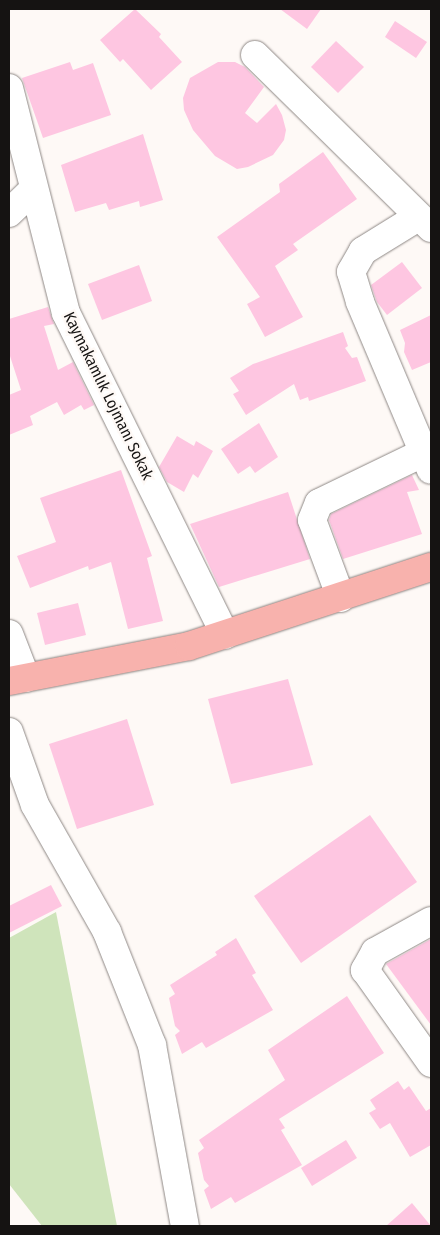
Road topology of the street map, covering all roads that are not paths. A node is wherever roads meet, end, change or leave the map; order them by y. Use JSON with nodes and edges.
{"nodes":[{"id":1,"x":255,"y":54,"type":"dead end"},
{"id":2,"x":9,"y":88,"type":"edge"},
{"id":3,"x":33,"y":190,"type":"junction"},
{"id":4,"x":9,"y":213,"type":"edge"},
{"id":5,"x":424,"y":222,"type":"edge"},
{"id":6,"x":429,"y":457,"type":"edge"},
{"id":7,"x":431,"y":567,"type":"edge"},
{"id":8,"x":341,"y":598,"type":"junction"},
{"id":9,"x":9,"y":634,"type":"edge"},
{"id":10,"x":225,"y":635,"type":"junction"},
{"id":11,"x":18,"y":680,"type":"edge"},
{"id":12,"x":9,"y":732,"type":"edge"},
{"id":13,"x":431,"y":921,"type":"edge"},
{"id":14,"x":431,"y":1063,"type":"edge"},
{"id":15,"x":185,"y":1226,"type":"edge"}],
"edges":[{"from":1,"to":5,"type":"street"},
{"from":2,"to":3,"type":"street","name":"Kaymakamlık Lojmanı Sokak"},
{"from":3,"to":4,"type":"street"},
{"from":3,"to":10,"type":"street","name":"Kaymakamlık Lojmanı Sokak"},
{"from":5,"to":6,"type":"street"},
{"from":6,"to":8,"type":"street"},
{"from":7,"to":8,"type":"main road"},
{"from":8,"to":10,"type":"main road"},
{"from":9,"to":11,"type":"street"},
{"from":10,"to":11,"type":"main road"},
{"from":12,"to":15,"type":"street"},
{"from":13,"to":14,"type":"street"}]}
